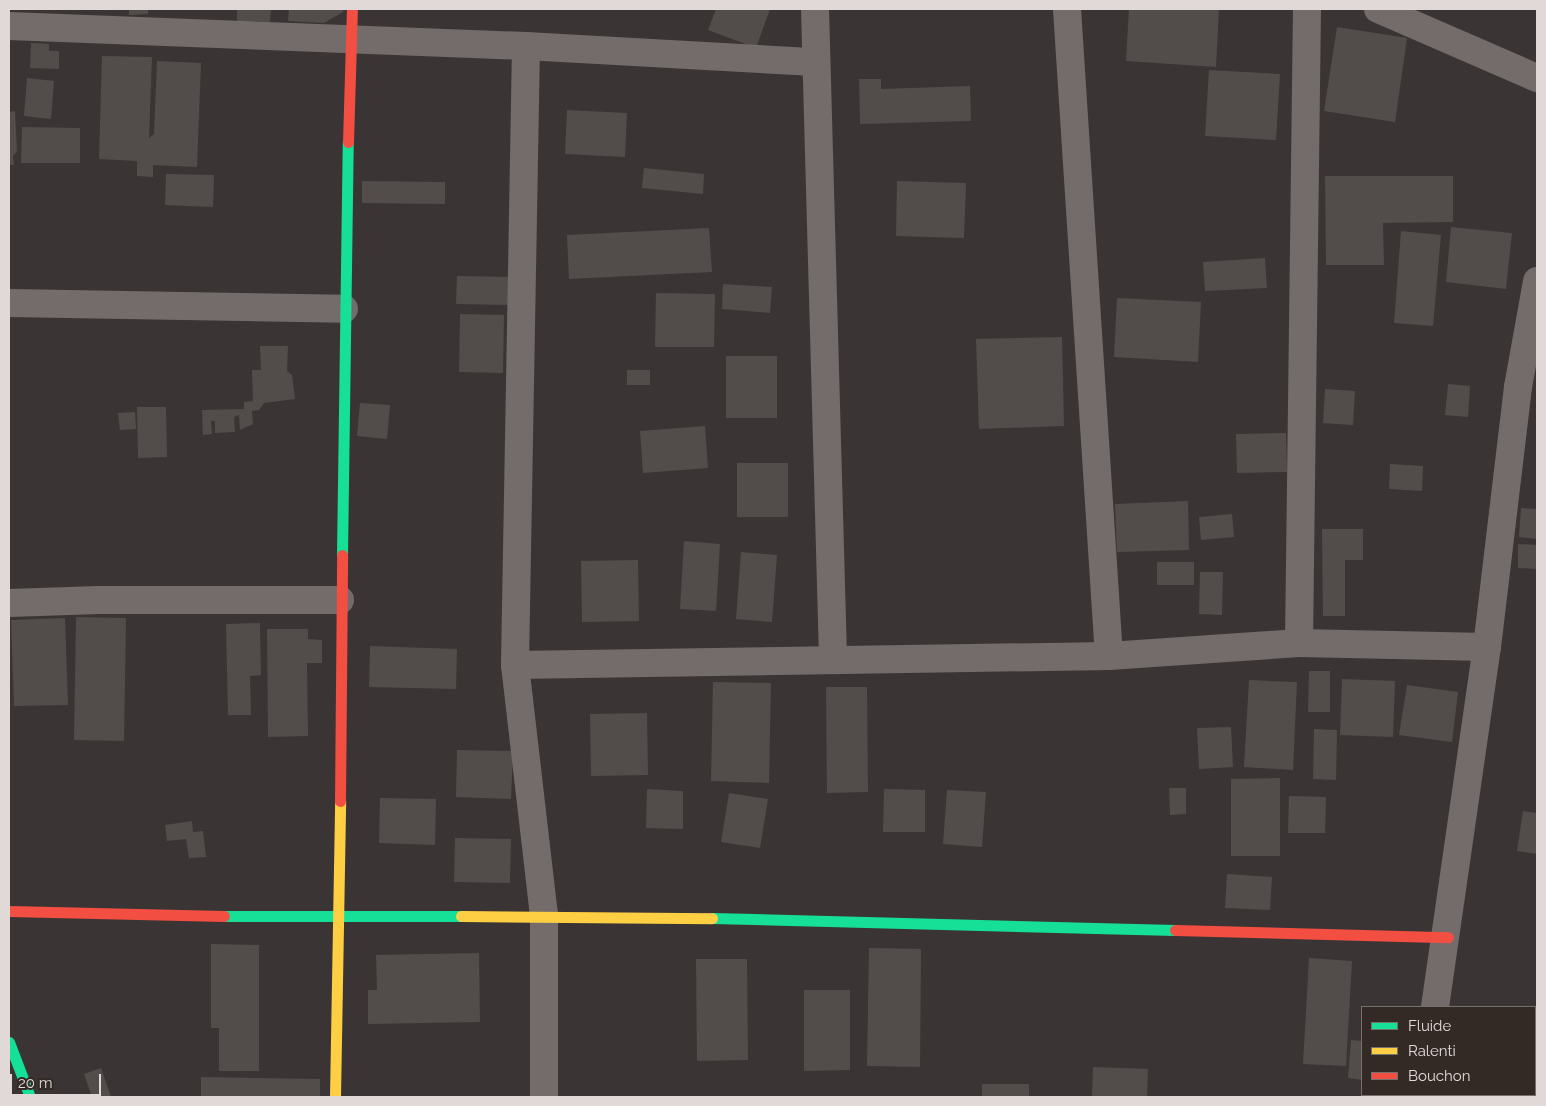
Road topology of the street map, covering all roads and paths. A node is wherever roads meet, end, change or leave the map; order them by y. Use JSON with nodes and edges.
{"nodes":[{"id":1,"x":352,"y":9,"type":"edge"},
{"id":2,"x":815,"y":9,"type":"edge"},
{"id":3,"x":1067,"y":9,"type":"edge"},
{"id":4,"x":1307,"y":9,"type":"edge"},
{"id":5,"x":1378,"y":9,"type":"edge"},
{"id":6,"x":9,"y":26,"type":"edge"},
{"id":7,"x":350,"y":41,"type":"junction"},
{"id":8,"x":526,"y":46,"type":"junction"},
{"id":9,"x":815,"y":62,"type":"junction"},
{"id":10,"x":1537,"y":78,"type":"edge"},
{"id":11,"x":1537,"y":281,"type":"edge"},
{"id":12,"x":9,"y":303,"type":"edge"},
{"id":13,"x":344,"y":309,"type":"junction"},
{"id":14,"x":340,"y":600,"type":"junction"},
{"id":15,"x":9,"y":603,"type":"edge"},
{"id":16,"x":1299,"y":643,"type":"junction"},
{"id":17,"x":1487,"y":647,"type":"junction"},
{"id":18,"x":1109,"y":656,"type":"junction"},
{"id":19,"x":833,"y":659,"type":"junction"},
{"id":20,"x":515,"y":665,"type":"junction"},
{"id":21,"x":9,"y":911,"type":"edge"},
{"id":22,"x":544,"y":914,"type":"junction"},
{"id":23,"x":340,"y":918,"type":"junction"},
{"id":24,"x":1448,"y":937,"type":"junction"},
{"id":25,"x":1435,"y":1006,"type":"edge"},
{"id":26,"x":12,"y":1058,"type":"edge"},
{"id":27,"x":30,"y":1097,"type":"edge"},
{"id":28,"x":335,"y":1097,"type":"edge"},
{"id":29,"x":544,"y":1097,"type":"edge"}],
"edges":[{"from":1,"to":7,"type":"street"},
{"from":2,"to":9,"type":"street"},
{"from":3,"to":18,"type":"street"},
{"from":4,"to":16,"type":"street"},
{"from":5,"to":10,"type":"street"},
{"from":6,"to":7,"type":"street"},
{"from":7,"to":8,"type":"street"},
{"from":7,"to":13,"type":"street"},
{"from":8,"to":9,"type":"street"},
{"from":8,"to":20,"type":"street"},
{"from":9,"to":19,"type":"street"},
{"from":11,"to":17,"type":"street"},
{"from":12,"to":13,"type":"street"},
{"from":13,"to":14,"type":"street"},
{"from":14,"to":15,"type":"street"},
{"from":14,"to":23,"type":"street"},
{"from":16,"to":17,"type":"street"},
{"from":16,"to":18,"type":"street"},
{"from":17,"to":24,"type":"street"},
{"from":18,"to":19,"type":"street"},
{"from":19,"to":20,"type":"street"},
{"from":20,"to":22,"type":"street"},
{"from":21,"to":23,"type":"street"},
{"from":22,"to":23,"type":"street"},
{"from":22,"to":24,"type":"street"},
{"from":22,"to":29,"type":"street"},
{"from":23,"to":28,"type":"street"},
{"from":24,"to":25,"type":"street"},
{"from":26,"to":27,"type":"street"}]}
